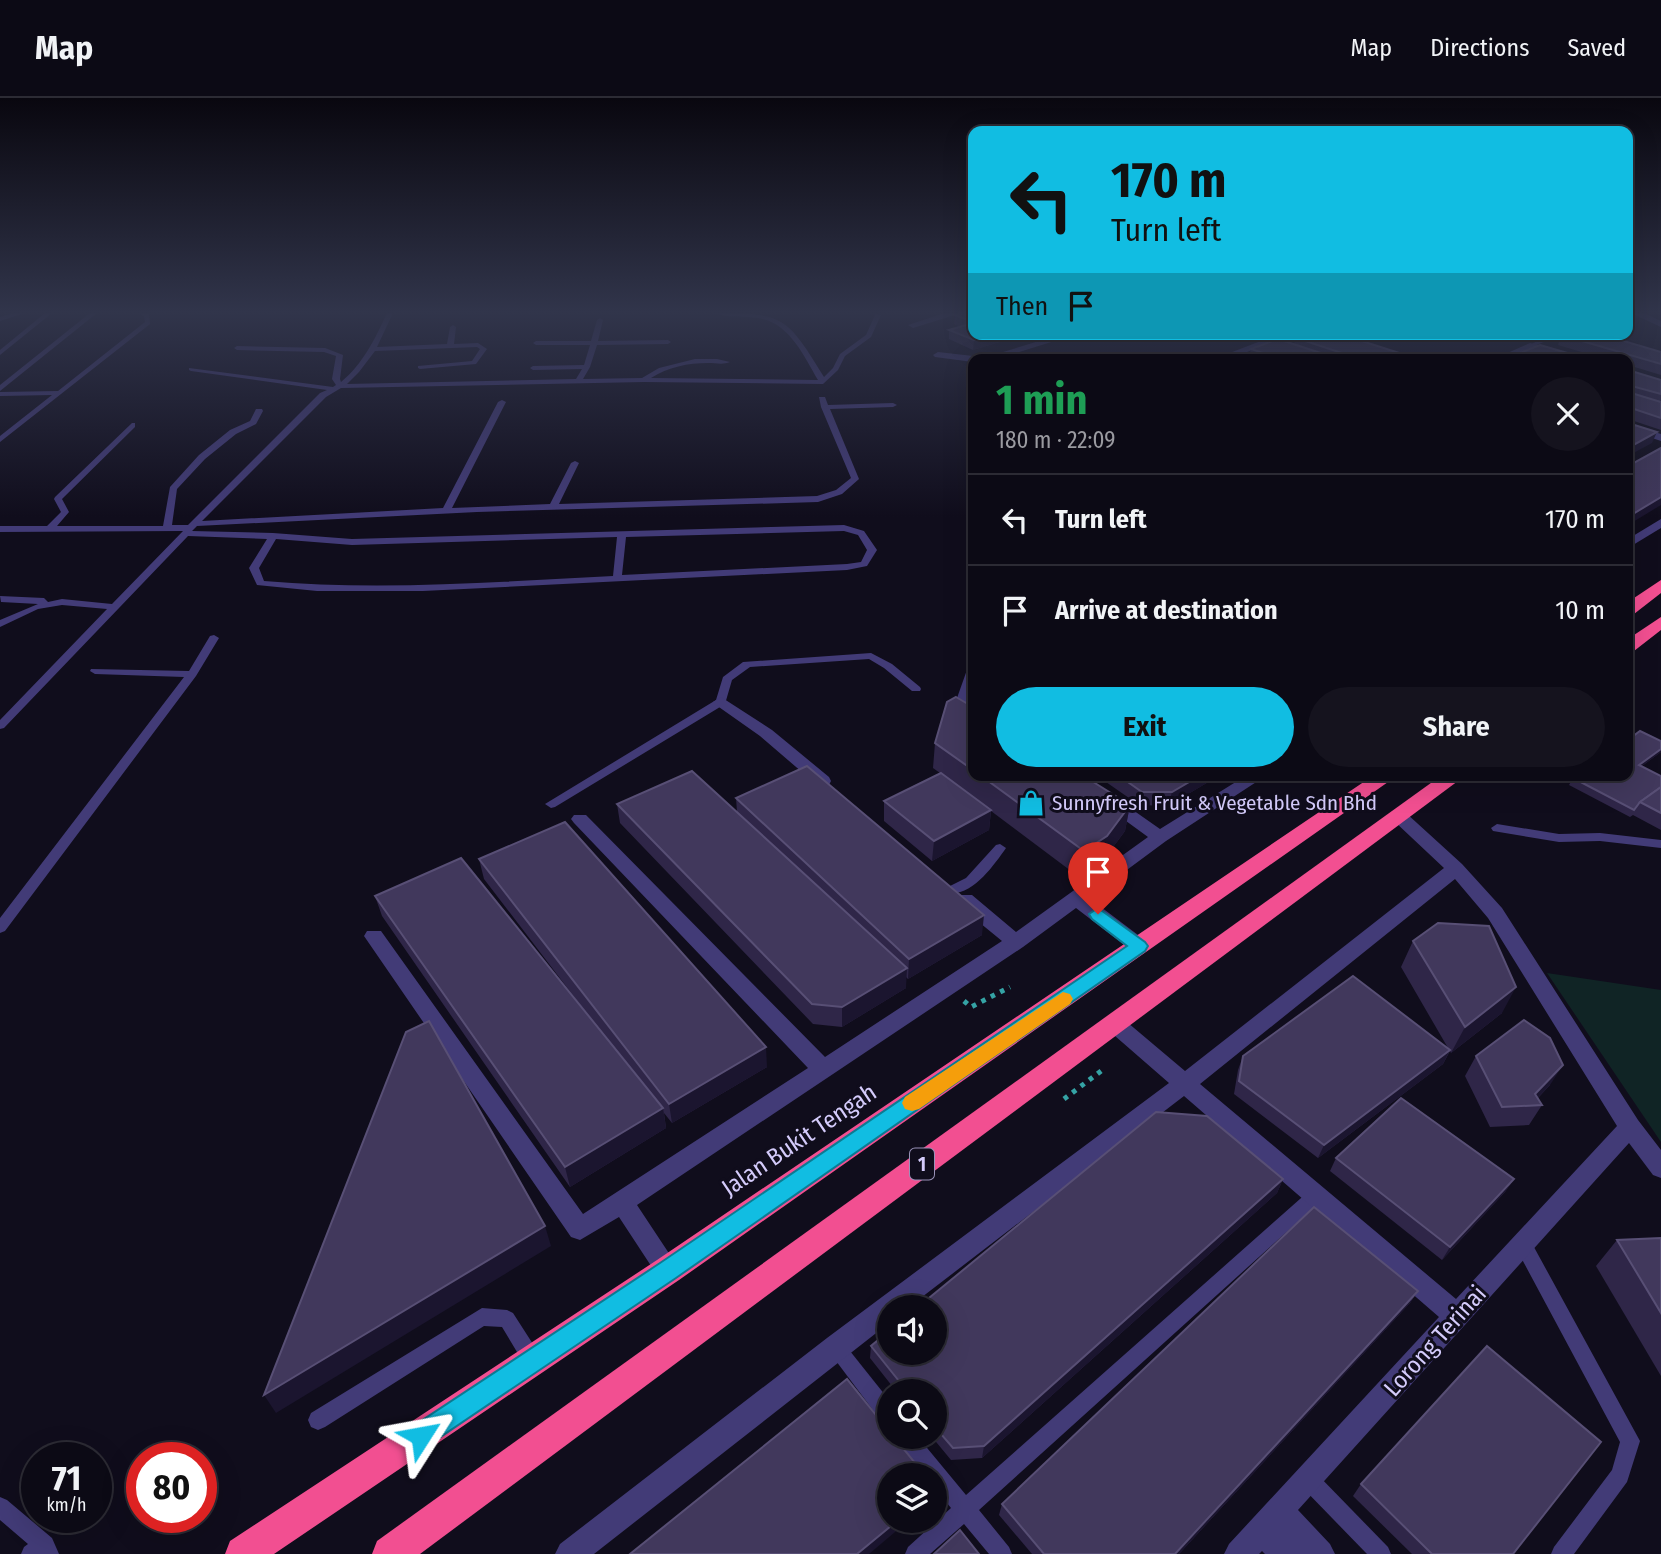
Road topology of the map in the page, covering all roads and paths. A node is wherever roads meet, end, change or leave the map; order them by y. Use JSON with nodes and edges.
{"nodes":[{"id":1,"x":74,"y":381,"type":"edge"},
{"id":2,"x":287,"y":381,"type":"edge"},
{"id":3,"x":336,"y":381,"type":"edge"},
{"id":4,"x":346,"y":381,"type":"edge"},
{"id":5,"x":613,"y":381,"type":"edge"},
{"id":6,"x":729,"y":381,"type":"edge"},
{"id":7,"x":578,"y":382,"type":"joint"},
{"id":8,"x":823,"y":382,"type":"edge"},
{"id":9,"x":336,"y":387,"type":"junction"},
{"id":10,"x":0,"y":391,"type":"edge"},
{"id":11,"x":59,"y":393,"type":"junction"},
{"id":12,"x":502,"y":402,"type":"dead end"},
{"id":13,"x":824,"y":403,"type":"joint"},
{"id":14,"x":893,"y":405,"type":"dead end"},
{"id":15,"x":259,"y":411,"type":"dead end"},
{"id":16,"x":132,"y":425,"type":"dead end"},
{"id":17,"x":1633,"y":430,"type":"edge"},
{"id":18,"x":1661,"y":438,"type":"edge"},
{"id":19,"x":0,"y":440,"type":"edge"},
{"id":20,"x":575,"y":463,"type":"dead end"},
{"id":21,"x":553,"y":507,"type":"junction"},
{"id":22,"x":446,"y":511,"type":"junction"},
{"id":23,"x":1661,"y":523,"type":"edge"},
{"id":24,"x":167,"y":528,"type":"junction"},
{"id":25,"x":190,"y":528,"type":"junction"},
{"id":26,"x":0,"y":529,"type":"edge"},
{"id":27,"x":50,"y":529,"type":"junction"},
{"id":28,"x":622,"y":534,"type":"junction"},
{"id":29,"x":273,"y":536,"type":"junction"},
{"id":30,"x":1633,"y":541,"type":"edge"},
{"id":31,"x":617,"y":579,"type":"junction"},
{"id":32,"x":1661,"y":586,"type":"edge"},
{"id":33,"x":1,"y":599,"type":"edge"},
{"id":34,"x":62,"y":602,"type":"junction"},
{"id":35,"x":1633,"y":606,"type":"edge"},
{"id":36,"x":114,"y":607,"type":"junction"},
{"id":37,"x":1661,"y":622,"type":"edge"},
{"id":38,"x":0,"y":624,"type":"edge"},
{"id":39,"x":214,"y":638,"type":"dead end"},
{"id":40,"x":1633,"y":643,"type":"edge"},
{"id":41,"x":95,"y":671,"type":"dead end"},
{"id":42,"x":192,"y":674,"type":"junction"},
{"id":43,"x":968,"y":681,"type":"edge"},
{"id":44,"x":916,"y":689,"type":"dead end"},
{"id":45,"x":721,"y":702,"type":"junction"},
{"id":46,"x":968,"y":703,"type":"edge"},
{"id":47,"x":0,"y":726,"type":"edge"},
{"id":48,"x":1080,"y":781,"type":"edge"},
{"id":49,"x":1249,"y":781,"type":"edge"},
{"id":50,"x":1379,"y":781,"type":"edge"},
{"id":51,"x":1448,"y":781,"type":"edge"},
{"id":52,"x":839,"y":794,"type":"edge"},
{"id":53,"x":551,"y":804,"type":"dead end"},
{"id":54,"x":1400,"y":817,"type":"junction"},
{"id":55,"x":580,"y":818,"type":"dead end"},
{"id":56,"x":1497,"y":828,"type":"dead end"},
{"id":57,"x":1160,"y":837,"type":"junction"},
{"id":58,"x":1661,"y":844,"type":"edge"},
{"id":59,"x":1000,"y":848,"type":"dead end"},
{"id":60,"x":1455,"y":868,"type":"junction"},
{"id":61,"x":948,"y":886,"type":"joint"},
{"id":62,"x":1077,"y":899,"type":"junction"},
{"id":63,"x":0,"y":928,"type":"edge"},
{"id":64,"x":374,"y":936,"type":"dead end"},
{"id":65,"x":1016,"y":942,"type":"junction"},
{"id":66,"x":1139,"y":946,"type":"junction"},
{"id":67,"x":1010,"y":987,"type":"dead end"},
{"id":68,"x":971,"y":1007,"type":"dead end"},
{"id":69,"x":1114,"y":1023,"type":"junction"},
{"id":70,"x":1104,"y":1068,"type":"dead end"},
{"id":71,"x":823,"y":1069,"type":"junction"},
{"id":72,"x":1184,"y":1084,"type":"junction"},
{"id":73,"x":1064,"y":1099,"type":"dead end"},
{"id":74,"x":1630,"y":1127,"type":"junction"},
{"id":75,"x":1661,"y":1168,"type":"edge"},
{"id":76,"x":1315,"y":1196,"type":"junction"},
{"id":77,"x":622,"y":1202,"type":"junction"},
{"id":78,"x":1523,"y":1244,"type":"junction"},
{"id":79,"x":668,"y":1270,"type":"junction"},
{"id":80,"x":1457,"y":1316,"type":"junction"},
{"id":81,"x":836,"y":1347,"type":"junction"},
{"id":82,"x":533,"y":1362,"type":"junction"},
{"id":83,"x":877,"y":1400,"type":"edge"},
{"id":84,"x":318,"y":1420,"type":"dead end"},
{"id":85,"x":915,"y":1449,"type":"edge"},
{"id":86,"x":1308,"y":1479,"type":"junction"},
{"id":87,"x":0,"y":1507,"type":"edge"},
{"id":88,"x":963,"y":1510,"type":"junction"},
{"id":89,"x":1270,"y":1520,"type":"junction"},
{"id":90,"x":42,"y":1551,"type":"edge"},
{"id":91,"x":243,"y":1554,"type":"edge"},
{"id":92,"x":390,"y":1554,"type":"edge"},
{"id":93,"x":570,"y":1554,"type":"edge"},
{"id":94,"x":915,"y":1554,"type":"edge"},
{"id":95,"x":1002,"y":1554,"type":"edge"},
{"id":96,"x":1239,"y":1554,"type":"edge"},
{"id":97,"x":1286,"y":1554,"type":"edge"},
{"id":98,"x":1320,"y":1554,"type":"edge"},
{"id":99,"x":1381,"y":1554,"type":"edge"},
{"id":100,"x":1562,"y":1554,"type":"edge"}],
"edges":[{"from":1,"to":11,"type":"lane"},
{"from":2,"to":9,"type":"lane"},
{"from":3,"to":9,"type":"lane"},
{"from":4,"to":9,"type":"lane"},
{"from":5,"to":7,"type":"lane"},
{"from":6,"to":8,"type":"lane"},
{"from":7,"to":9,"type":"lane"},
{"from":9,"to":25,"type":"lane"},
{"from":10,"to":11,"type":"lane"},
{"from":11,"to":19,"type":"lane"},
{"from":12,"to":22,"type":"lane"},
{"from":13,"to":14,"type":"lane"},
{"from":13,"to":21,"type":"lane"},
{"from":15,"to":24,"type":"lane"},
{"from":16,"to":27,"type":"lane"},
{"from":17,"to":18,"type":"street"},
{"from":20,"to":21,"type":"lane"},
{"from":21,"to":22,"type":"lane"},
{"from":22,"to":25,"type":"lane"},
{"from":23,"to":30,"type":"street"},
{"from":24,"to":25,"type":"lane"},
{"from":24,"to":27,"type":"lane"},
{"from":25,"to":29,"type":"lane"},
{"from":25,"to":36,"type":"lane"},
{"from":26,"to":27,"type":"lane"},
{"from":28,"to":29,"type":"lane"},
{"from":28,"to":31,"type":"lane"},
{"from":28,"to":31,"type":"lane"},
{"from":29,"to":31,"type":"lane"},
{"from":32,"to":35,"type":"highway"},
{"from":33,"to":34,"type":"lane"},
{"from":34,"to":36,"type":"lane"},
{"from":34,"to":38,"type":"lane"},
{"from":36,"to":47,"type":"lane"},
{"from":37,"to":40,"type":"highway"},
{"from":39,"to":42,"type":"lane"},
{"from":41,"to":42,"type":"lane"},
{"from":42,"to":63,"type":"lane"},
{"from":43,"to":46,"type":"lane"},
{"from":44,"to":45,"type":"lane"},
{"from":45,"to":52,"type":"street"},
{"from":45,"to":53,"type":"lane"},
{"from":48,"to":57,"type":"street"},
{"from":49,"to":57,"type":"street"},
{"from":50,"to":66,"type":"highway","name":"Jalan Bukit Tengah"},
{"from":51,"to":54,"type":"highway","number":"1"},
{"from":54,"to":60,"type":"street"},
{"from":54,"to":69,"type":"highway","number":"1"},
{"from":55,"to":71,"type":"street"},
{"from":56,"to":58,"type":"lane"},
{"from":57,"to":62,"type":"street"},
{"from":59,"to":61,"type":"lane"},
{"from":60,"to":72,"type":"street"},
{"from":60,"to":74,"type":"street"},
{"from":61,"to":65,"type":"street"},
{"from":62,"to":65,"type":"street"},
{"from":62,"to":66,"type":"street"},
{"from":64,"to":77,"type":"street"},
{"from":65,"to":71,"type":"street"},
{"from":66,"to":79,"type":"highway","name":"Jalan Bukit Tengah"},
{"from":67,"to":68,"type":"path"},
{"from":69,"to":72,"type":"street"},
{"from":69,"to":92,"type":"highway","number":"1"},
{"from":70,"to":73,"type":"path"},
{"from":71,"to":77,"type":"street"},
{"from":72,"to":76,"type":"street"},
{"from":72,"to":81,"type":"street"},
{"from":74,"to":75,"type":"street"},
{"from":74,"to":78,"type":"street","name":"Lorong Terinai"},
{"from":76,"to":80,"type":"street"},
{"from":76,"to":88,"type":"lane"},
{"from":77,"to":79,"type":"street"},
{"from":78,"to":80,"type":"street","name":"Lorong Terinai"},
{"from":78,"to":100,"type":"lane"},
{"from":79,"to":82,"type":"highway","name":"Jalan Bukit Tengah"},
{"from":80,"to":86,"type":"street","name":"Lorong Terinai"},
{"from":81,"to":83,"type":"lane"},
{"from":81,"to":93,"type":"street"},
{"from":82,"to":84,"type":"lane"},
{"from":82,"to":91,"type":"highway","name":"Jalan Bukit Tengah"},
{"from":85,"to":88,"type":"lane"},
{"from":86,"to":89,"type":"street","name":"Lorong Terinai"},
{"from":86,"to":99,"type":"lane"},
{"from":87,"to":90,"type":"lane"},
{"from":88,"to":94,"type":"lane"},
{"from":88,"to":95,"type":"lane"},
{"from":89,"to":96,"type":"street","name":"Lorong Terinai"},
{"from":89,"to":97,"type":"street"},
{"from":89,"to":98,"type":"street"}]}
